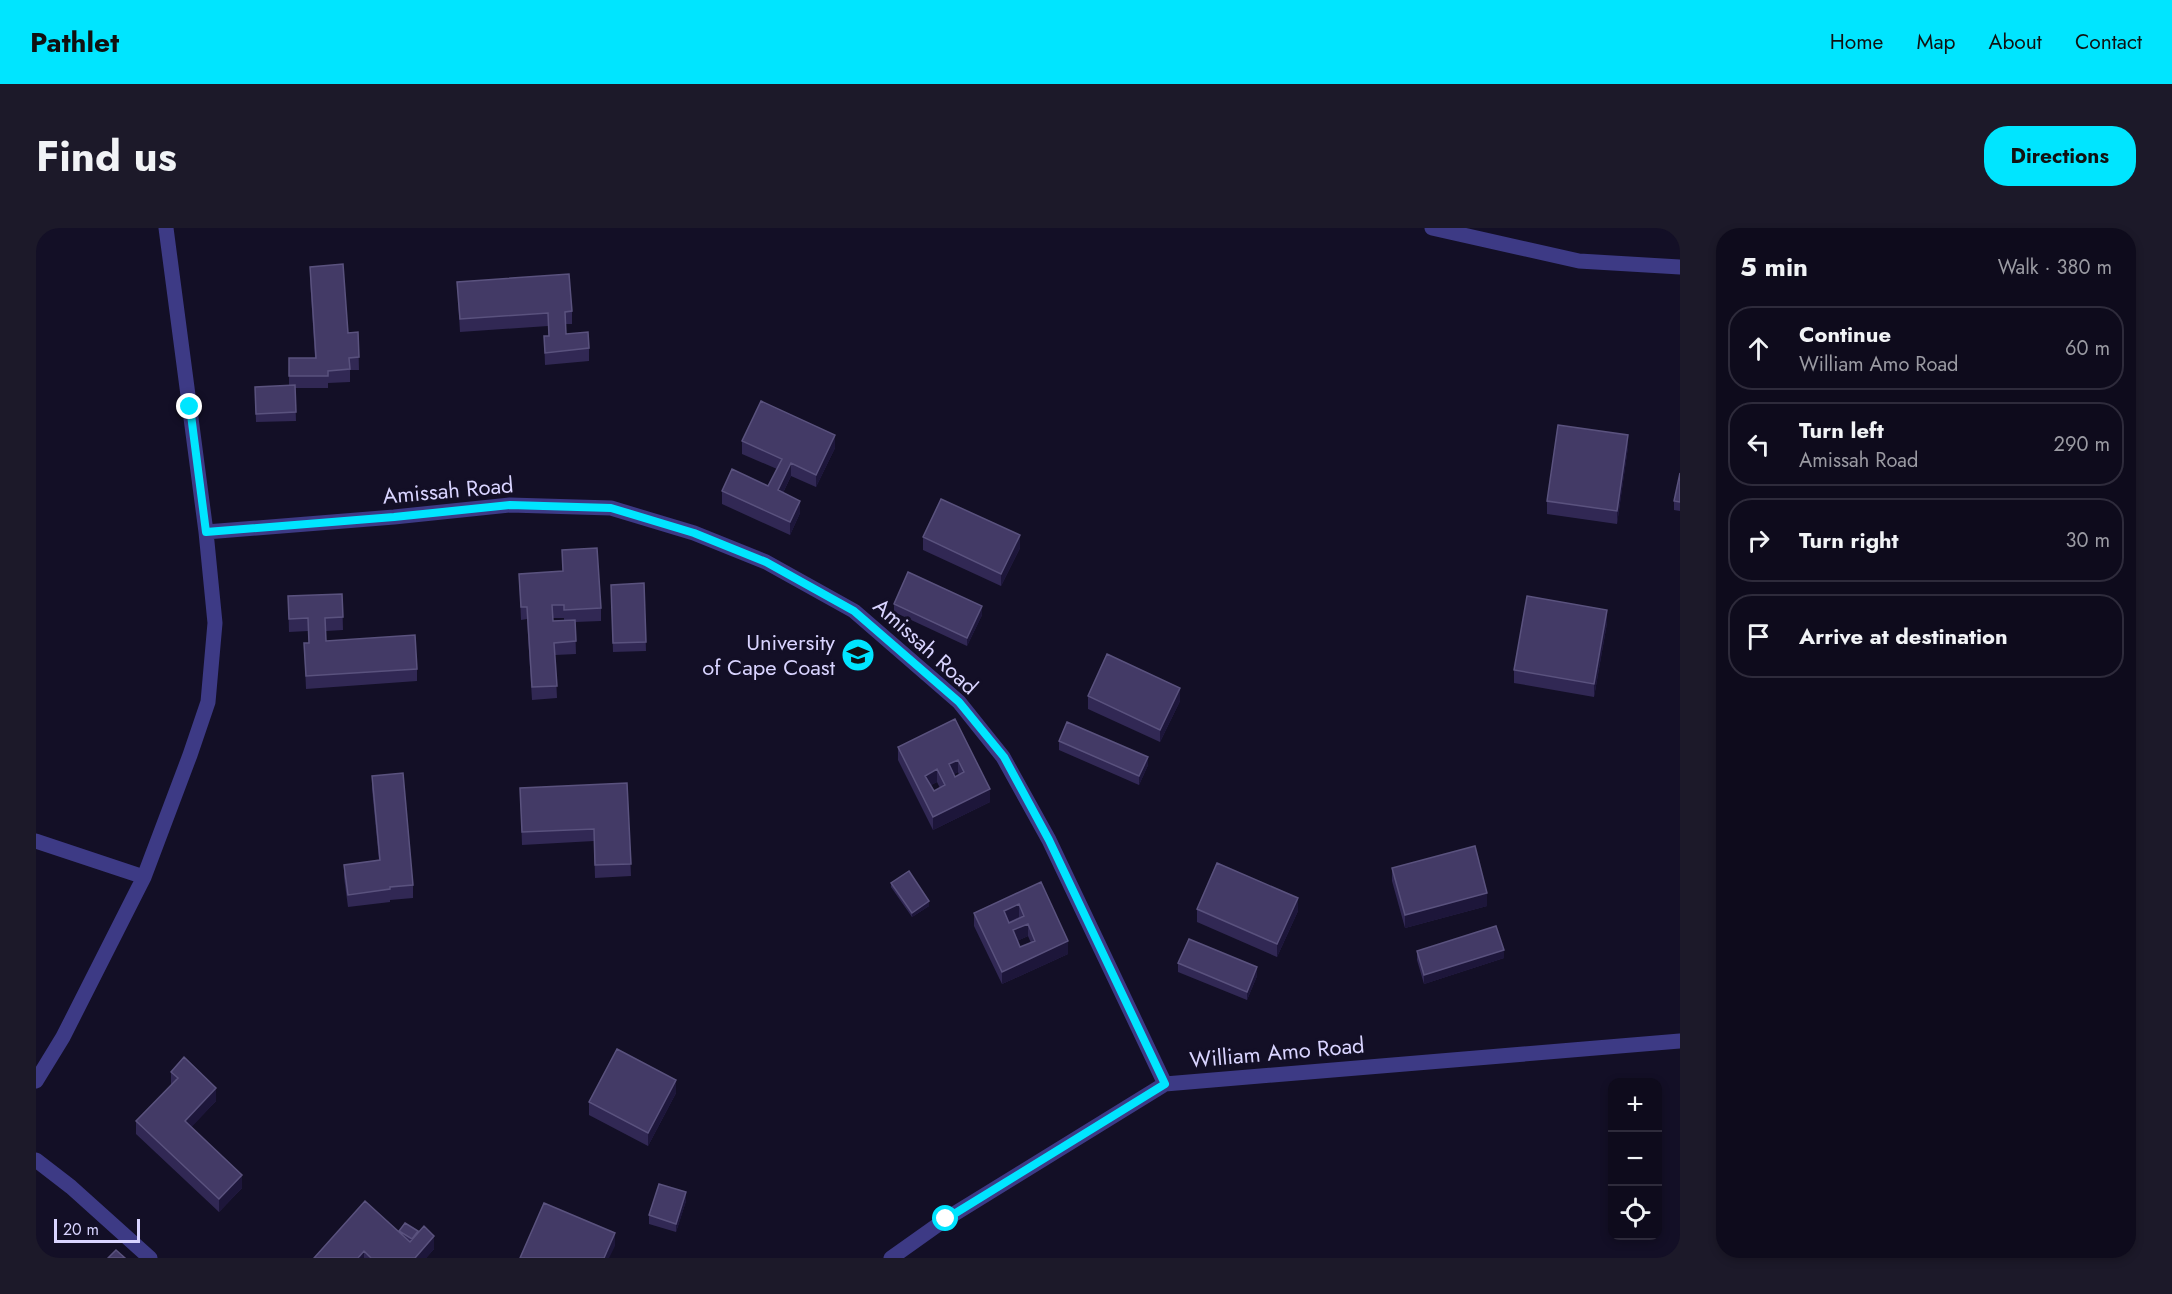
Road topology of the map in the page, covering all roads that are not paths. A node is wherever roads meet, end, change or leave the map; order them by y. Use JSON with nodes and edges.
{"nodes":[{"id":1,"x":166,"y":228,"type":"edge"},
{"id":2,"x":1432,"y":228,"type":"edge"},
{"id":3,"x":1680,"y":267,"type":"edge"},
{"id":4,"x":206,"y":532,"type":"junction"},
{"id":5,"x":36,"y":841,"type":"edge"},
{"id":6,"x":144,"y":877,"type":"junction"},
{"id":7,"x":1680,"y":1041,"type":"edge"},
{"id":8,"x":36,"y":1081,"type":"edge"},
{"id":9,"x":1165,"y":1084,"type":"junction"},
{"id":10,"x":36,"y":1160,"type":"edge"},
{"id":11,"x":150,"y":1258,"type":"edge"},
{"id":12,"x":891,"y":1258,"type":"edge"}],
"edges":[{"from":1,"to":4,"type":"lane"},
{"from":2,"to":3,"type":"lane"},
{"from":4,"to":6,"type":"lane"},
{"from":4,"to":9,"type":"lane","name":"Amissah Road"},
{"from":5,"to":6,"type":"lane"},
{"from":6,"to":8,"type":"lane"},
{"from":7,"to":9,"type":"lane","name":"William Amo Road"},
{"from":9,"to":12,"type":"lane","name":"William Amo Road"},
{"from":10,"to":11,"type":"lane"}]}
